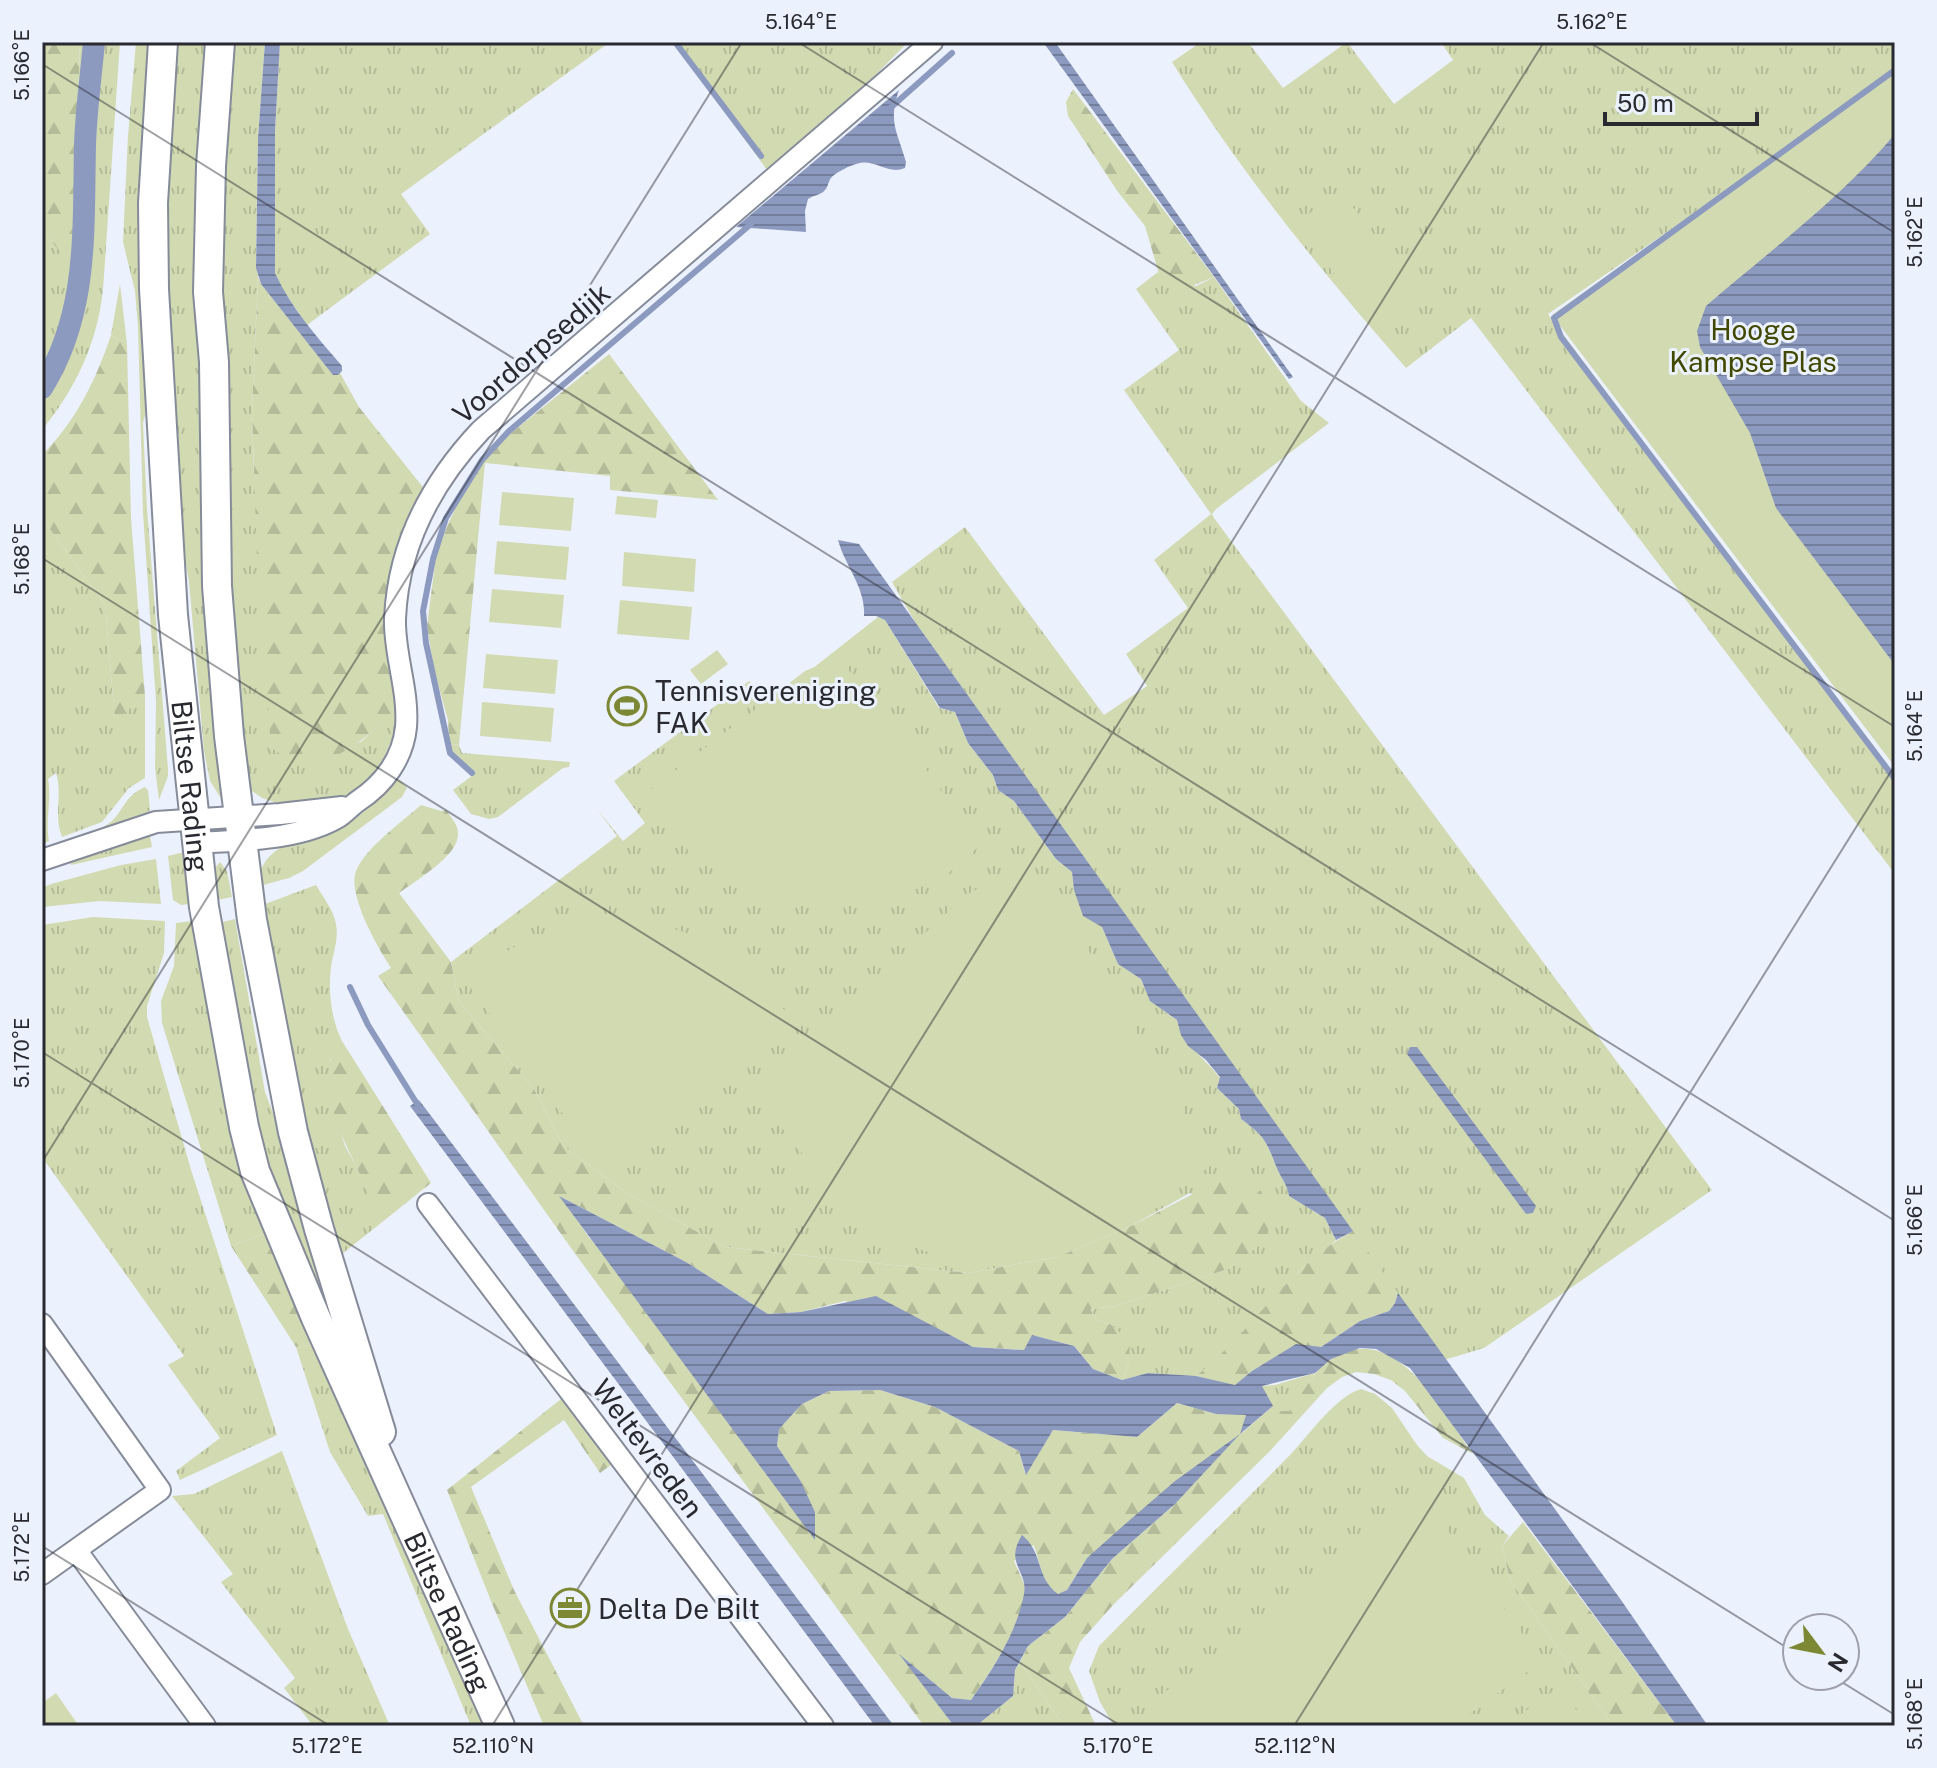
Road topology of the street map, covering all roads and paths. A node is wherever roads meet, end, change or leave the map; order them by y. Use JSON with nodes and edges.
{"nodes":[{"id":1,"x":163,"y":42,"type":"edge"},
{"id":2,"x":220,"y":42,"type":"edge"},
{"id":3,"x":932,"y":42,"type":"edge"},
{"id":4,"x":241,"y":828,"type":"junction"},
{"id":5,"x":196,"y":831,"type":"junction"},
{"id":6,"x":42,"y":860,"type":"edge"},
{"id":7,"x":428,"y":1204,"type":"dead end"},
{"id":8,"x":42,"y":1324,"type":"edge"},
{"id":9,"x":399,"y":1498,"type":"junction"},
{"id":10,"x":76,"y":1550,"type":"junction"},
{"id":11,"x":42,"y":1574,"type":"edge"},
{"id":12,"x":205,"y":1726,"type":"edge"},
{"id":13,"x":500,"y":1726,"type":"edge"},
{"id":14,"x":823,"y":1726,"type":"edge"}],
"edges":[{"from":1,"to":5,"type":"main road","name":"Biltse Rading"},
{"from":2,"to":4,"type":"main road","name":"Biltse Rading"},
{"from":3,"to":4,"type":"street","name":"Voordorpsedijk"},
{"from":4,"to":5,"type":"street","name":"Voordorpsedijk"},
{"from":4,"to":9,"type":"main road","name":"Biltse Rading"},
{"from":5,"to":6,"type":"street","name":"Voordorpsedijk"},
{"from":5,"to":9,"type":"main road","name":"Biltse Rading"},
{"from":7,"to":14,"type":"street","name":"Weltevreden"},
{"from":8,"to":10,"type":"street"},
{"from":9,"to":13,"type":"main road","name":"Biltse Rading"},
{"from":10,"to":11,"type":"street"},
{"from":10,"to":12,"type":"street"}]}
